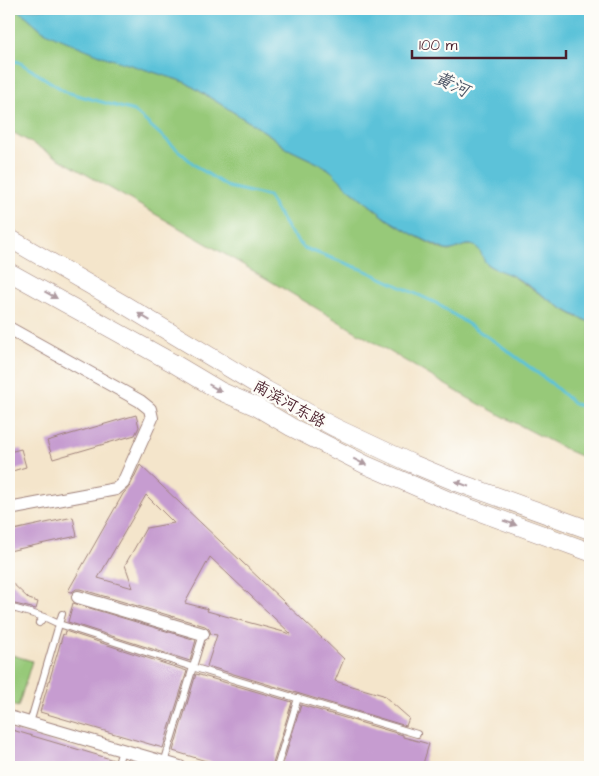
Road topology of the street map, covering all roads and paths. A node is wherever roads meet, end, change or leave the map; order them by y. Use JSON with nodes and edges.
{"nodes":[{"id":1,"x":9,"y":238,"type":"edge"},
{"id":2,"x":9,"y":248,"type":"edge"},
{"id":3,"x":9,"y":272,"type":"edge"},
{"id":4,"x":123,"y":304,"type":"junction"},
{"id":5,"x":9,"y":328,"type":"edge"},
{"id":6,"x":186,"y":341,"type":"junction"},
{"id":7,"x":173,"y":363,"type":"junction"},
{"id":8,"x":9,"y":510,"type":"edge"},
{"id":9,"x":590,"y":530,"type":"edge"},
{"id":10,"x":590,"y":552,"type":"edge"},
{"id":11,"x":78,"y":597,"type":"dead end"},
{"id":12,"x":9,"y":607,"type":"edge"},
{"id":13,"x":62,"y":614,"type":"dead end"},
{"id":14,"x":44,"y":617,"type":"junction"},
{"id":15,"x":39,"y":623,"type":"dead end"},
{"id":16,"x":59,"y":624,"type":"junction"},
{"id":17,"x":202,"y":634,"type":"joint"},
{"id":18,"x":192,"y":667,"type":"junction"},
{"id":19,"x":298,"y":698,"type":"junction"},
{"id":20,"x":9,"y":717,"type":"edge"},
{"id":21,"x":30,"y":723,"type":"junction"},
{"id":22,"x":417,"y":734,"type":"dead end"},
{"id":23,"x":122,"y":750,"type":"junction"},
{"id":24,"x":164,"y":762,"type":"junction"},
{"id":25,"x":117,"y":767,"type":"edge"},
{"id":26,"x":180,"y":767,"type":"edge"},
{"id":27,"x":276,"y":767,"type":"edge"}],
"edges":[{"from":1,"to":4,"type":"main road","name":"南滨河东路"},
{"from":2,"to":4,"type":"main road"},
{"from":3,"to":7,"type":"main road","name":"南滨河东路","one_way":true},
{"from":6,"to":4,"type":"main road","name":"南滨河东路","one_way":true},
{"from":5,"to":8,"type":"street"},
{"from":6,"to":7,"type":"main road"},
{"from":9,"to":6,"type":"main road","name":"南滨河东路","one_way":true},
{"from":7,"to":10,"type":"main road","name":"南滨河东路","one_way":true},
{"from":11,"to":17,"type":"street"},
{"from":12,"to":14,"type":"lane"},
{"from":13,"to":16,"type":"lane"},
{"from":14,"to":15,"type":"lane"},
{"from":14,"to":16,"type":"lane"},
{"from":16,"to":18,"type":"lane"},
{"from":16,"to":21,"type":"lane"},
{"from":17,"to":18,"type":"lane"},
{"from":18,"to":19,"type":"lane"},
{"from":18,"to":24,"type":"lane"},
{"from":19,"to":22,"type":"lane"},
{"from":19,"to":27,"type":"lane"},
{"from":20,"to":21,"type":"street"},
{"from":21,"to":23,"type":"street"},
{"from":23,"to":24,"type":"street"},
{"from":23,"to":25,"type":"lane"},
{"from":24,"to":26,"type":"street"}]}
